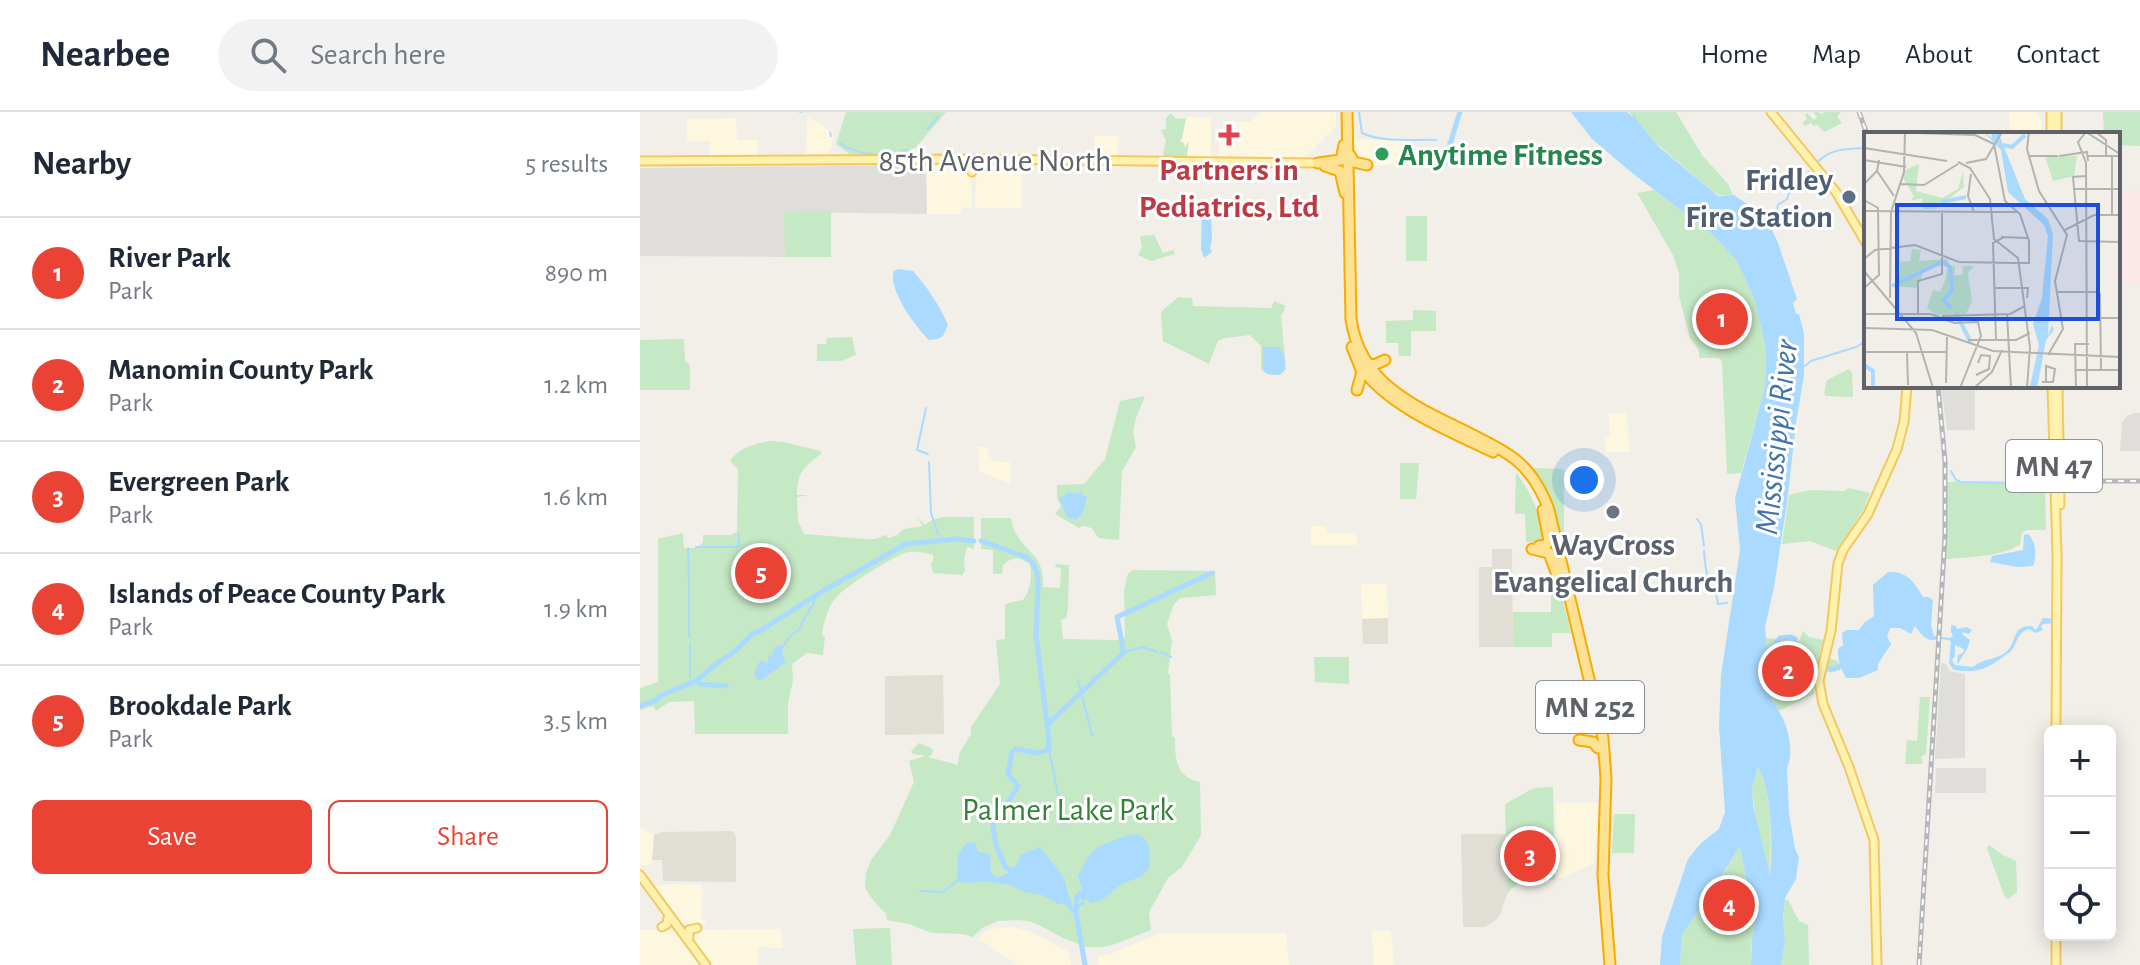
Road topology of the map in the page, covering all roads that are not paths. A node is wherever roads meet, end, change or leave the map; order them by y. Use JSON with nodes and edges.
{"nodes":[{"id":1,"x":1345,"y":112,"type":"edge"},
{"id":2,"x":1774,"y":112,"type":"edge"},
{"id":3,"x":1346,"y":148,"type":"junction"},
{"id":4,"x":1214,"y":154,"type":"dead end"},
{"id":5,"x":1274,"y":155,"type":"dead end"},
{"id":6,"x":952,"y":162,"type":"junction"},
{"id":7,"x":640,"y":163,"type":"edge"},
{"id":8,"x":1246,"y":163,"type":"junction"},
{"id":9,"x":1294,"y":164,"type":"junction"},
{"id":10,"x":1321,"y":165,"type":"junction"},
{"id":11,"x":1367,"y":165,"type":"dead end"},
{"id":12,"x":1347,"y":166,"type":"junction"},
{"id":13,"x":972,"y":172,"type":"dead end"},
{"id":14,"x":1345,"y":193,"type":"junction"},
{"id":15,"x":1864,"y":233,"type":"edge"},
{"id":16,"x":1864,"y":240,"type":"edge"},
{"id":17,"x":1352,"y":347,"type":"junction"},
{"id":18,"x":1385,"y":360,"type":"dead end"},
{"id":19,"x":1365,"y":361,"type":"junction"},
{"id":20,"x":1364,"y":385,"type":"junction"},
{"id":21,"x":1905,"y":388,"type":"edge"},
{"id":22,"x":2055,"y":388,"type":"edge"},
{"id":23,"x":2055,"y":388,"type":"edge"},
{"id":24,"x":1543,"y":510,"type":"junction"},
{"id":25,"x":1555,"y":535,"type":"junction"},
{"id":26,"x":1563,"y":567,"type":"junction"},
{"id":27,"x":1561,"y":586,"type":"junction"},
{"id":28,"x":1820,"y":665,"type":"junction"},
{"id":29,"x":2056,"y":706,"type":"junction"},
{"id":30,"x":2053,"y":720,"type":"dead end"},
{"id":31,"x":2057,"y":725,"type":"edge"},
{"id":32,"x":2057,"y":725,"type":"edge"},
{"id":33,"x":1579,"y":740,"type":"dead end"},
{"id":34,"x":1598,"y":748,"type":"junction"},
{"id":35,"x":1859,"y":765,"type":"dead end"},
{"id":36,"x":1852,"y":776,"type":"junction"},
{"id":37,"x":640,"y":875,"type":"edge"},
{"id":38,"x":640,"y":882,"type":"edge"},
{"id":39,"x":668,"y":918,"type":"junction"},
{"id":40,"x":662,"y":927,"type":"dead end"},
{"id":41,"x":697,"y":928,"type":"dead end"},
{"id":42,"x":2058,"y":941,"type":"edge"},
{"id":43,"x":693,"y":946,"type":"junction"},
{"id":44,"x":704,"y":965,"type":"edge"},
{"id":45,"x":1607,"y":965,"type":"edge"},
{"id":46,"x":1876,"y":965,"type":"edge"},
{"id":47,"x":2058,"y":965,"type":"edge"}],
"edges":[{"from":1,"to":3,"type":"highway","number":"MN 252"},
{"from":2,"to":15,"type":"main road"},
{"from":2,"to":16,"type":"main road"},
{"from":3,"to":10,"type":"highway"},
{"from":3,"to":11,"type":"highway"},
{"from":3,"to":12,"type":"highway","number":"MN 252"},
{"from":4,"to":8,"type":"main road"},
{"from":5,"to":9,"type":"main road"},
{"from":6,"to":7,"type":"main road","name":"85th Avenue North"},
{"from":6,"to":10,"type":"main road","name":"85th Avenue North"},
{"from":6,"to":13,"type":"main road"},
{"from":7,"to":8,"type":"main road","name":"85th Avenue North"},
{"from":8,"to":9,"type":"main road","name":"85th Avenue North"},
{"from":9,"to":10,"type":"main road","name":"85th Avenue North"},
{"from":10,"to":12,"type":"main road","name":"85th Avenue North"},
{"from":10,"to":14,"type":"highway"},
{"from":12,"to":14,"type":"highway","number":"MN 252"},
{"from":12,"to":19,"type":"highway","number":"MN 252"},
{"from":14,"to":17,"type":"highway","number":"MN 252"},
{"from":17,"to":20,"type":"highway"},
{"from":17,"to":20,"type":"highway","number":"MN 252"},
{"from":18,"to":19,"type":"highway"},
{"from":19,"to":25,"type":"highway","number":"MN 252"},
{"from":20,"to":24,"type":"highway","number":"MN 252"},
{"from":21,"to":28,"type":"main road"},
{"from":22,"to":29,"type":"main road","number":"MN 47"},
{"from":23,"to":31,"type":"main road","number":"MN 47"},
{"from":24,"to":27,"type":"highway","number":"MN 252"},
{"from":24,"to":27,"type":"highway"},
{"from":25,"to":26,"type":"highway","number":"MN 252"},
{"from":25,"to":26,"type":"highway"},
{"from":26,"to":45,"type":"highway","number":"MN 252"},
{"from":27,"to":34,"type":"highway","number":"MN 252"},
{"from":28,"to":36,"type":"main road"},
{"from":28,"to":46,"type":"main road"},
{"from":29,"to":30,"type":"main road"},
{"from":29,"to":32,"type":"main road","number":"MN 47"},
{"from":33,"to":34,"type":"highway"},
{"from":34,"to":45,"type":"highway","number":"MN 252"},
{"from":35,"to":36,"type":"main road"},
{"from":36,"to":46,"type":"main road"},
{"from":37,"to":43,"type":"main road"},
{"from":38,"to":39,"type":"main road"},
{"from":39,"to":40,"type":"main road"},
{"from":39,"to":44,"type":"main road"},
{"from":41,"to":43,"type":"main road"},
{"from":42,"to":47,"type":"main road"},
{"from":43,"to":44,"type":"main road"}]}
